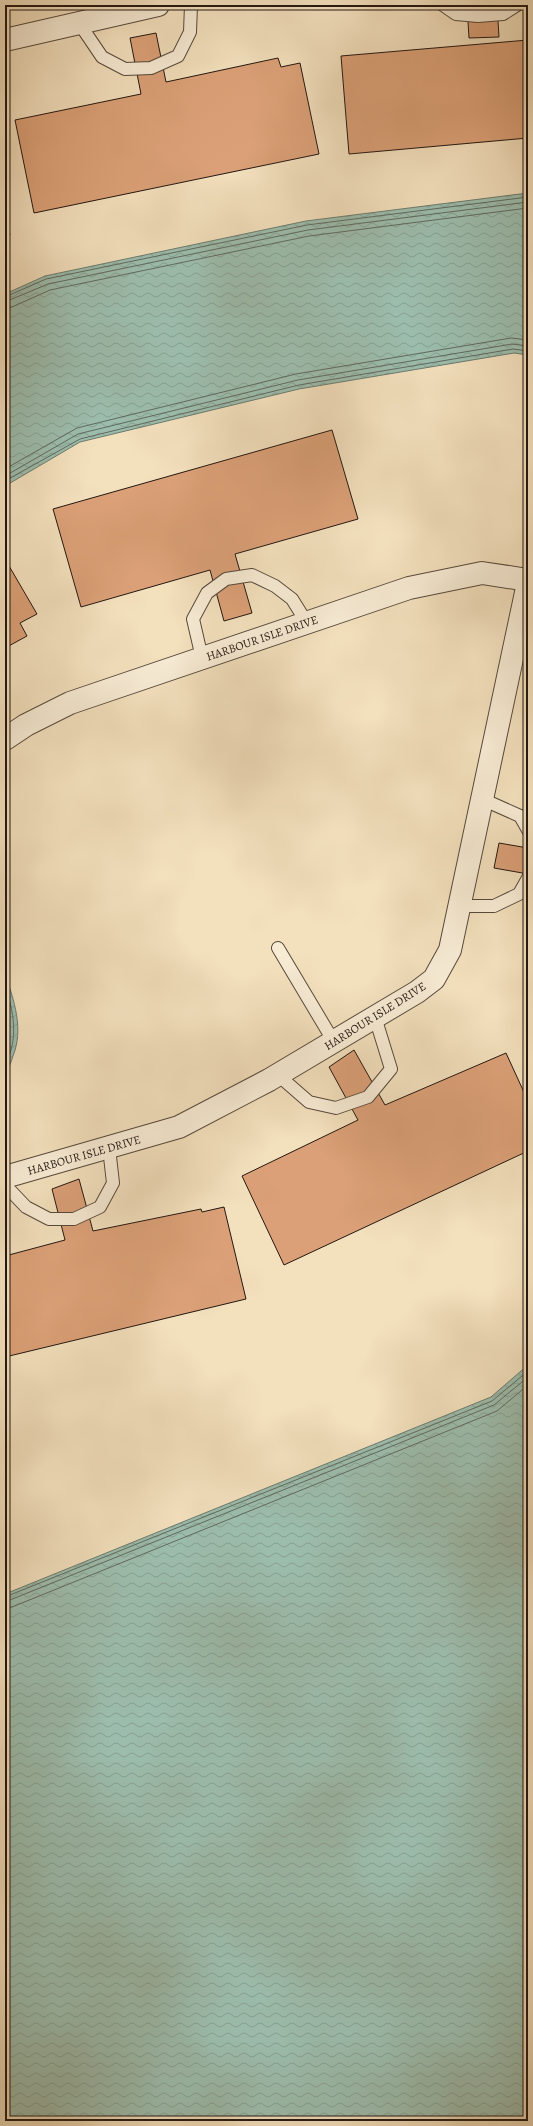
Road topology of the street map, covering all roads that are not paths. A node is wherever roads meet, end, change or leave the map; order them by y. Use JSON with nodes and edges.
{"nodes":[{"id":1,"x":158,"y":5,"type":"edge"},
{"id":2,"x":191,"y":5,"type":"edge"},
{"id":3,"x":443,"y":5,"type":"edge"},
{"id":4,"x":517,"y":5,"type":"edge"},
{"id":5,"x":80,"y":23,"type":"junction"},
{"id":6,"x":5,"y":40,"type":"edge"},
{"id":7,"x":528,"y":582,"type":"edge"},
{"id":8,"x":307,"y":623,"type":"junction"},
{"id":9,"x":202,"y":658,"type":"junction"},
{"id":10,"x":8,"y":732,"type":"edge"},
{"id":11,"x":482,"y":799,"type":"junction"},
{"id":12,"x":528,"y":830,"type":"edge"},
{"id":13,"x":528,"y":878,"type":"edge"},
{"id":14,"x":459,"y":906,"type":"junction"},
{"id":15,"x":278,"y":948,"type":"dead end"},
{"id":16,"x":375,"y":1017,"type":"junction"},
{"id":17,"x":334,"y":1042,"type":"junction"},
{"id":18,"x":278,"y":1075,"type":"junction"},
{"id":19,"x":109,"y":1148,"type":"junction"},
{"id":20,"x":5,"y":1177,"type":"edge"},
{"id":21,"x":5,"y":1185,"type":"edge"}],
"edges":[{"from":1,"to":5,"type":"street"},
{"from":2,"to":5,"type":"lane"},
{"from":3,"to":4,"type":"lane"},
{"from":5,"to":6,"type":"street"},
{"from":7,"to":8,"type":"street","name":"HARBOUR ISLE DRIVE"},
{"from":7,"to":11,"type":"street","name":"HARBOUR ISLE DRIVE"},
{"from":8,"to":9,"type":"street","name":"HARBOUR ISLE DRIVE"},
{"from":8,"to":9,"type":"lane"},
{"from":9,"to":10,"type":"street","name":"HARBOUR ISLE DRIVE"},
{"from":11,"to":12,"type":"lane"},
{"from":11,"to":14,"type":"street","name":"HARBOUR ISLE DRIVE"},
{"from":13,"to":14,"type":"lane"},
{"from":14,"to":16,"type":"street","name":"HARBOUR ISLE DRIVE"},
{"from":15,"to":17,"type":"lane"},
{"from":16,"to":17,"type":"street","name":"HARBOUR ISLE DRIVE"},
{"from":16,"to":18,"type":"lane"},
{"from":17,"to":18,"type":"street","name":"HARBOUR ISLE DRIVE"},
{"from":18,"to":19,"type":"street","name":"HARBOUR ISLE DRIVE"},
{"from":19,"to":20,"type":"street","name":"HARBOUR ISLE DRIVE"},
{"from":19,"to":21,"type":"lane"}]}
